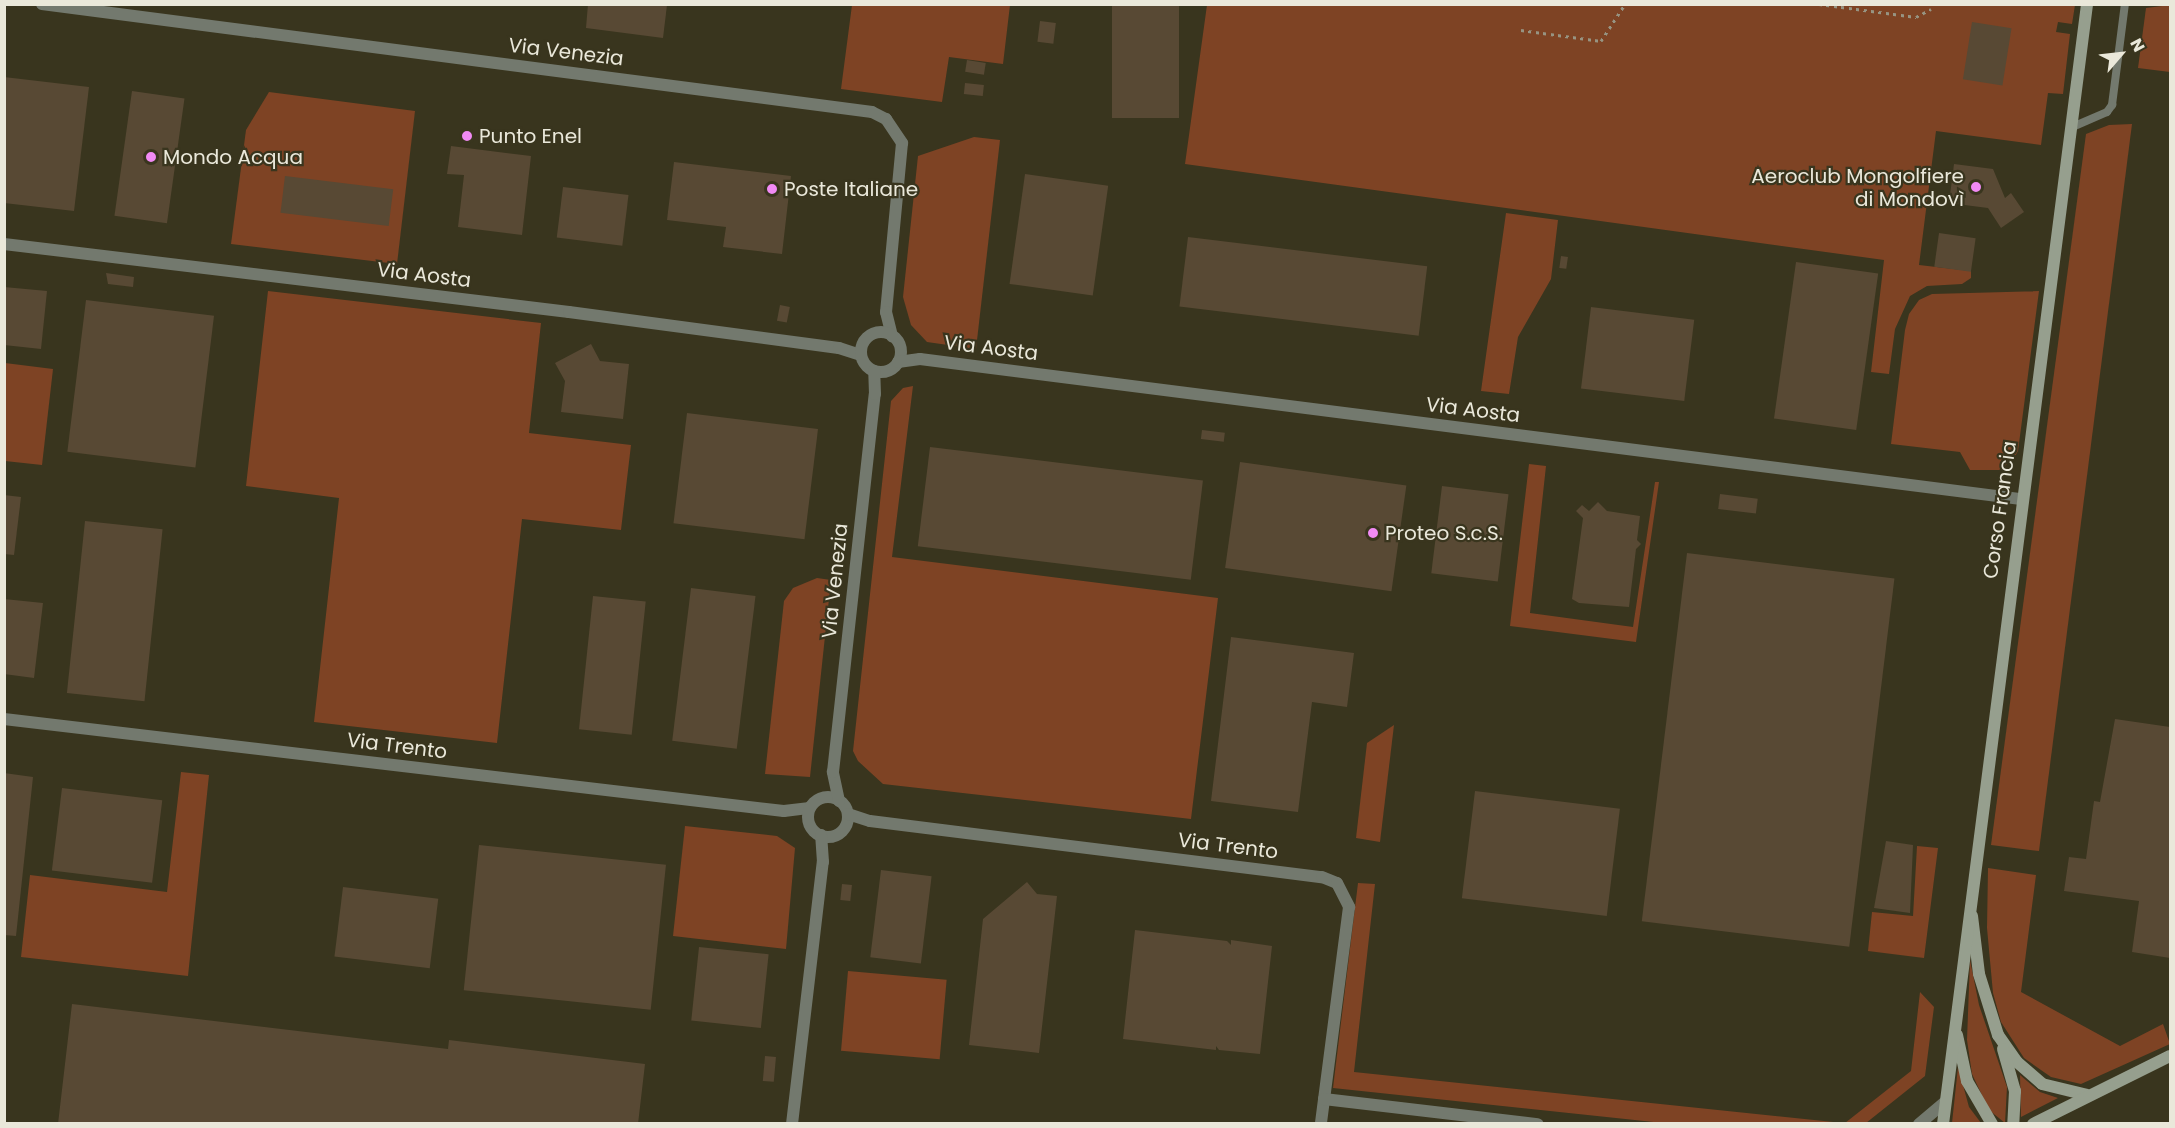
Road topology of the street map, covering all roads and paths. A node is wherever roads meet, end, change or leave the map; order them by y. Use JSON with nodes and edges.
{"nodes":[{"id":1,"x":42,"y":4,"type":"edge"},
{"id":2,"x":1625,"y":4,"type":"edge"},
{"id":3,"x":1819,"y":4,"type":"edge"},
{"id":4,"x":2087,"y":4,"type":"edge"},
{"id":5,"x":2126,"y":4,"type":"edge"},
{"id":6,"x":1931,"y":9,"type":"dead end"},
{"id":7,"x":1521,"y":30,"type":"dead end"},
{"id":8,"x":2070,"y":128,"type":"junction"},
{"id":9,"x":4,"y":244,"type":"edge"},
{"id":10,"x":886,"y":312,"type":"junction"},
{"id":11,"x":876,"y":333,"type":"junction"},
{"id":12,"x":892,"y":336,"type":"junction"},
{"id":13,"x":862,"y":349,"type":"junction"},
{"id":14,"x":899,"y":356,"type":"junction"},
{"id":15,"x":874,"y":371,"type":"junction"},
{"id":16,"x":887,"y":372,"type":"junction"},
{"id":17,"x":875,"y":394,"type":"junction"},
{"id":18,"x":2021,"y":500,"type":"junction"},
{"id":19,"x":4,"y":720,"type":"edge"},
{"id":20,"x":833,"y":772,"type":"junction"},
{"id":21,"x":823,"y":798,"type":"junction"},
{"id":22,"x":839,"y":801,"type":"junction"},
{"id":23,"x":809,"y":814,"type":"junction"},
{"id":24,"x":848,"y":814,"type":"junction"},
{"id":25,"x":870,"y":821,"type":"junction"},
{"id":26,"x":845,"y":827,"type":"junction"},
{"id":27,"x":821,"y":835,"type":"junction"},
{"id":28,"x":834,"y":836,"type":"junction"},
{"id":29,"x":823,"y":862,"type":"junction"},
{"id":30,"x":1969,"y":897,"type":"junction"},
{"id":31,"x":1955,"y":1022,"type":"junction"},
{"id":32,"x":1998,"y":1035,"type":"junction"},
{"id":33,"x":2170,"y":1056,"type":"edge"},
{"id":34,"x":2087,"y":1095,"type":"junction"},
{"id":35,"x":1324,"y":1099,"type":"junction"},
{"id":36,"x":1945,"y":1102,"type":"junction"},
{"id":37,"x":792,"y":1124,"type":"edge"},
{"id":38,"x":1321,"y":1124,"type":"edge"},
{"id":39,"x":1538,"y":1124,"type":"edge"},
{"id":40,"x":1919,"y":1124,"type":"edge"},
{"id":41,"x":1943,"y":1124,"type":"edge"},
{"id":42,"x":1992,"y":1124,"type":"edge"},
{"id":43,"x":2013,"y":1124,"type":"edge"},
{"id":44,"x":2033,"y":1124,"type":"edge"}],
"edges":[{"from":1,"to":10,"type":"street","name":"Via Venezia"},
{"from":2,"to":7,"type":"path"},
{"from":3,"to":6,"type":"path"},
{"from":4,"to":8,"type":"street","name":"Corso Francia"},
{"from":5,"to":8,"type":"lane"},
{"from":8,"to":18,"type":"street","name":"Corso Francia"},
{"from":9,"to":13,"type":"street","name":"Via Aosta"},
{"from":10,"to":11,"type":"street","name":"Via Venezia"},
{"from":10,"to":12,"type":"street","name":"Via Venezia"},
{"from":11,"to":12,"type":"street"},
{"from":11,"to":13,"type":"street"},
{"from":12,"to":14,"type":"street"},
{"from":13,"to":15,"type":"street"},
{"from":14,"to":16,"type":"street"},
{"from":14,"to":18,"type":"street","name":"Via Aosta"},
{"from":15,"to":16,"type":"street"},
{"from":15,"to":17,"type":"street","name":"Via Venezia"},
{"from":16,"to":17,"type":"street","name":"Via Venezia"},
{"from":17,"to":20,"type":"street","name":"Via Venezia"},
{"from":18,"to":30,"type":"street","name":"Corso Francia"},
{"from":19,"to":23,"type":"street","name":"Via Trento"},
{"from":20,"to":21,"type":"street","name":"Via Venezia"},
{"from":20,"to":22,"type":"street","name":"Via Venezia"},
{"from":21,"to":22,"type":"street"},
{"from":21,"to":23,"type":"street"},
{"from":22,"to":24,"type":"street"},
{"from":23,"to":27,"type":"street","name":"Via Trento"},
{"from":24,"to":25,"type":"street","name":"Via Trento"},
{"from":24,"to":26,"type":"street"},
{"from":25,"to":26,"type":"street","name":"Via Trento"},
{"from":25,"to":35,"type":"street","name":"Via Trento"},
{"from":26,"to":28,"type":"street","name":"Via Trento"},
{"from":27,"to":28,"type":"street"},
{"from":27,"to":29,"type":"street"},
{"from":28,"to":29,"type":"street"},
{"from":29,"to":37,"type":"street"},
{"from":30,"to":31,"type":"street","name":"Corso Francia"},
{"from":30,"to":32,"type":"street","name":"Corso Francia"},
{"from":31,"to":36,"type":"street","name":"Corso Francia"},
{"from":31,"to":42,"type":"street","name":"Corso Francia"},
{"from":32,"to":34,"type":"street","name":"Corso Francia"},
{"from":32,"to":43,"type":"street","name":"Corso Francia"},
{"from":33,"to":34,"type":"street"},
{"from":34,"to":44,"type":"street"},
{"from":35,"to":38,"type":"street","name":"Via Trento"},
{"from":35,"to":39,"type":"street"},
{"from":36,"to":40,"type":"street"},
{"from":36,"to":41,"type":"street","name":"Corso Francia"}]}
